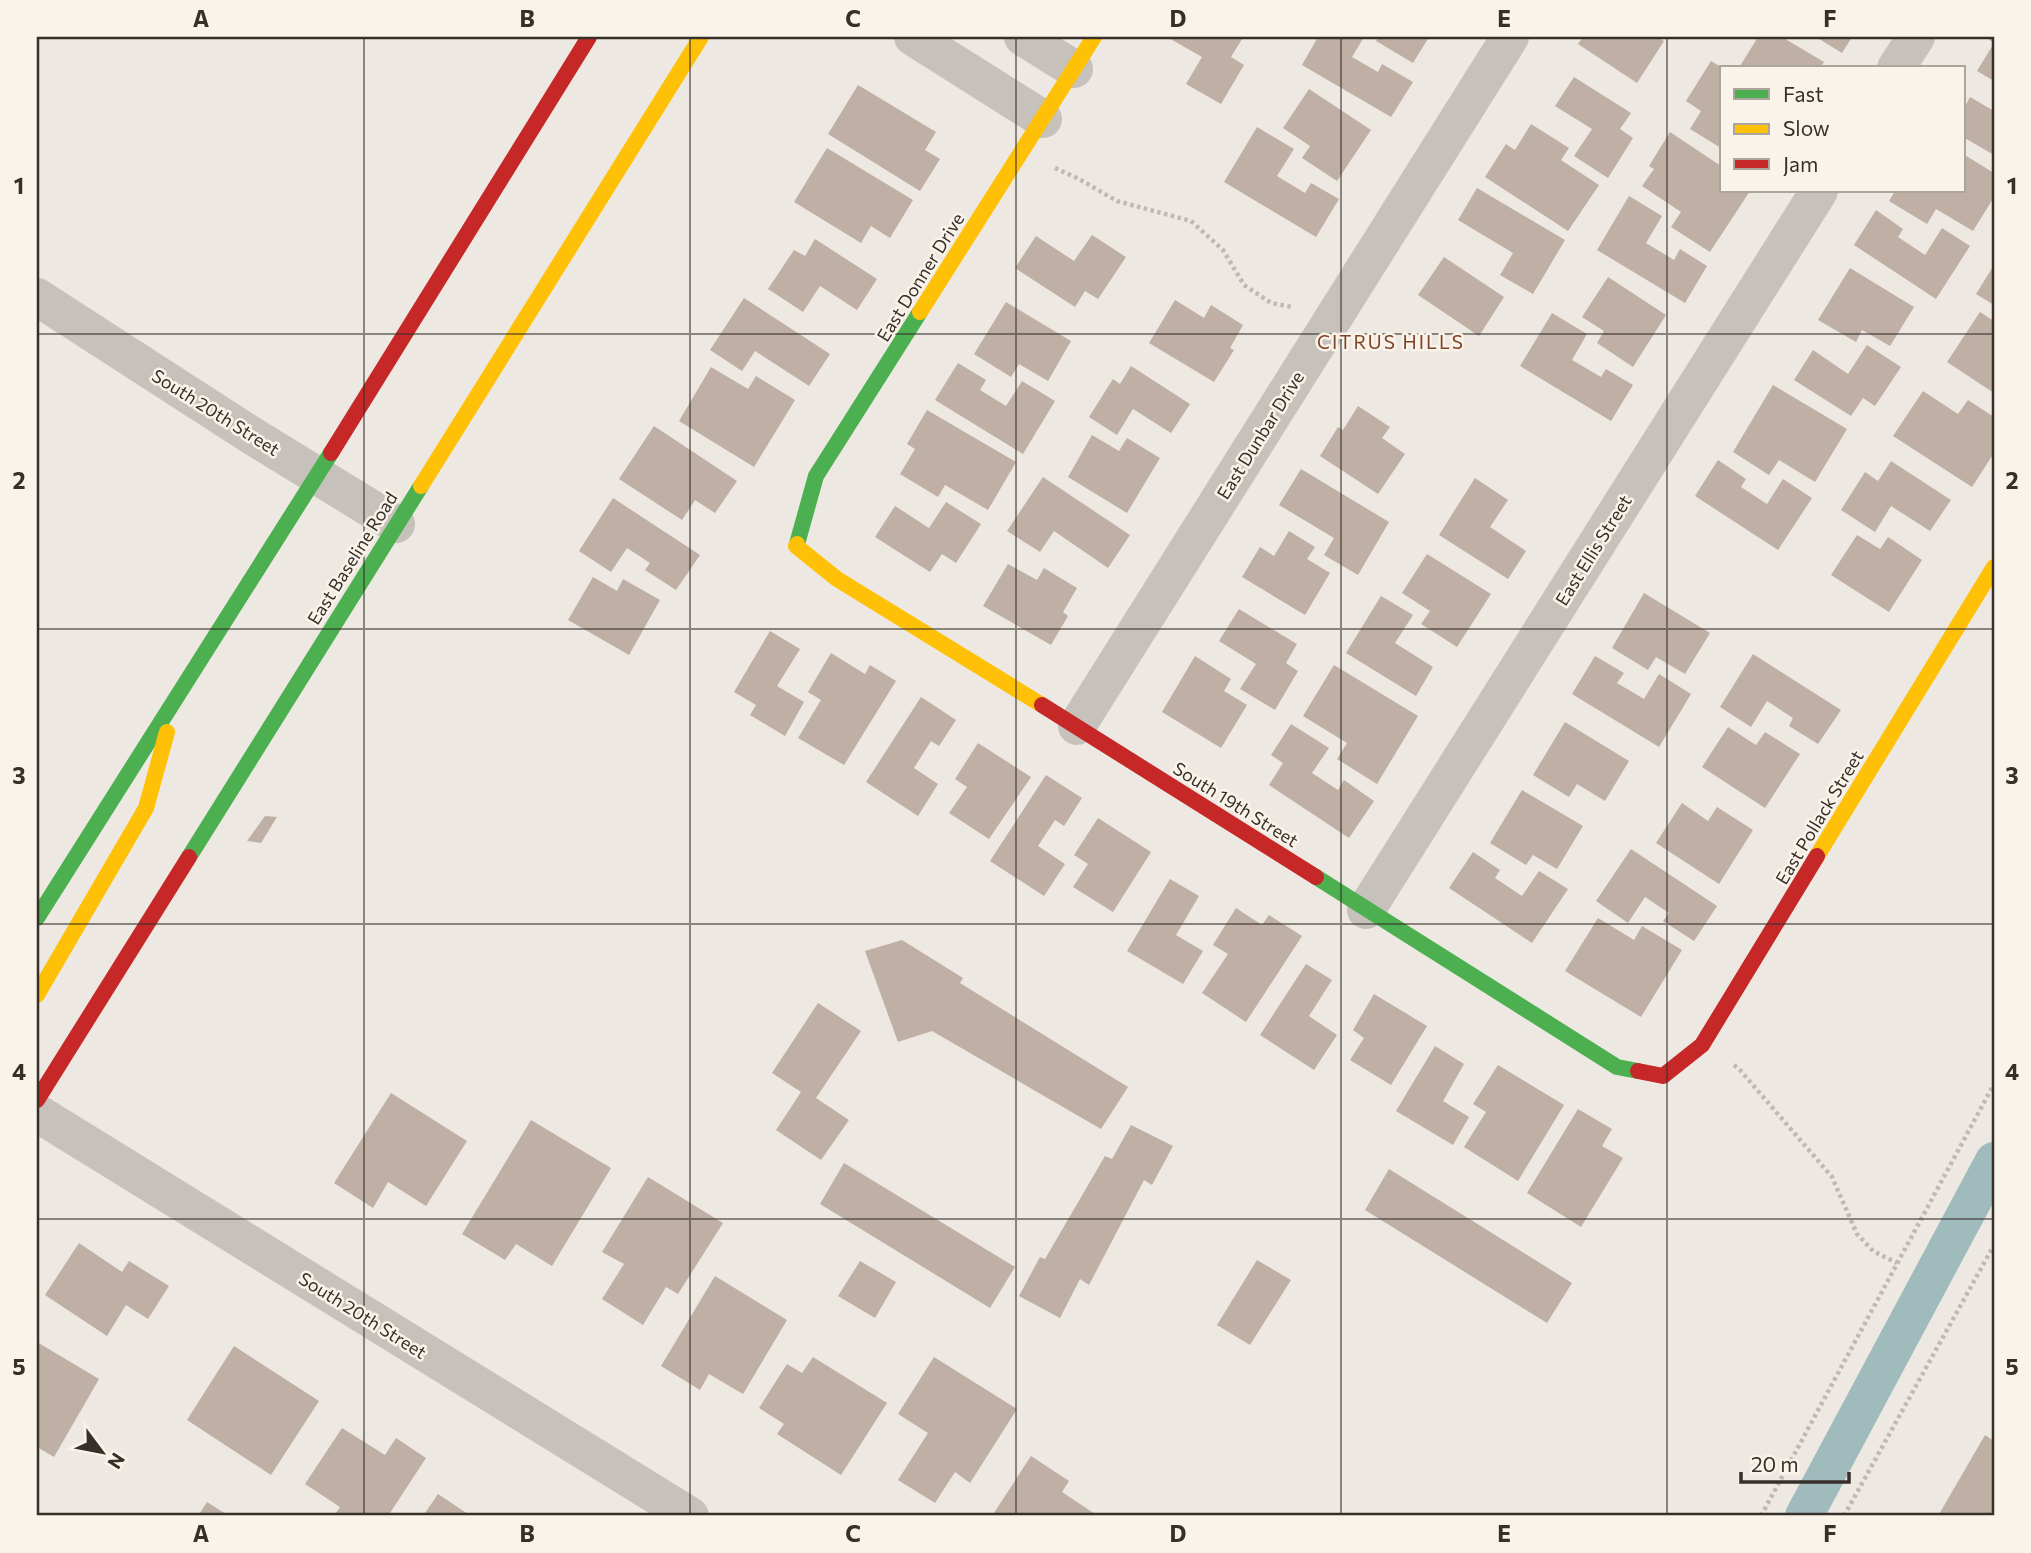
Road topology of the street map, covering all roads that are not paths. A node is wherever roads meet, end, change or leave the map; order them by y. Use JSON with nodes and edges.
{"nodes":[{"id":1,"x":589,"y":37,"type":"edge"},
{"id":2,"x":701,"y":37,"type":"edge"},
{"id":3,"x":914,"y":37,"type":"edge"},
{"id":4,"x":1023,"y":37,"type":"edge"},
{"id":5,"x":1094,"y":37,"type":"edge"},
{"id":6,"x":1510,"y":37,"type":"edge"},
{"id":7,"x":1916,"y":37,"type":"edge"},
{"id":8,"x":1897,"y":66,"type":"edge"},
{"id":9,"x":1074,"y":69,"type":"junction"},
{"id":10,"x":1043,"y":119,"type":"junction"},
{"id":11,"x":1818,"y":192,"type":"edge"},
{"id":12,"x":37,"y":297,"type":"edge"},
{"id":13,"x":316,"y":475,"type":"junction"},
{"id":14,"x":396,"y":524,"type":"junction"},
{"id":15,"x":796,"y":546,"type":"joint"},
{"id":16,"x":1994,"y":567,"type":"edge"},
{"id":17,"x":179,"y":690,"type":"junction"},
{"id":18,"x":1077,"y":726,"type":"junction"},
{"id":19,"x":1366,"y":909,"type":"junction"},
{"id":20,"x":37,"y":918,"type":"edge"},
{"id":21,"x":37,"y":995,"type":"edge"},
{"id":22,"x":1663,"y":1076,"type":"joint"},
{"id":23,"x":37,"y":1100,"type":"edge"},
{"id":24,"x":37,"y":1113,"type":"edge"},
{"id":25,"x":690,"y":1516,"type":"edge"}],
"edges":[{"from":1,"to":13,"type":"main road"},
{"from":2,"to":14,"type":"main road","name":"East Baseline Road"},
{"from":3,"to":10,"type":"street"},
{"from":4,"to":9,"type":"street"},
{"from":5,"to":9,"type":"main road","name":"East Donner Drive"},
{"from":6,"to":18,"type":"street","name":"East Dunbar Drive"},
{"from":7,"to":8,"type":"street"},
{"from":9,"to":10,"type":"main road","name":"East Donner Drive"},
{"from":10,"to":15,"type":"main road","name":"East Donner Drive"},
{"from":11,"to":19,"type":"street","name":"East Ellis Street"},
{"from":12,"to":13,"type":"street","name":"South 20th Street"},
{"from":13,"to":14,"type":"street","name":"South 20th Street"},
{"from":13,"to":17,"type":"main road"},
{"from":14,"to":23,"type":"main road","name":"East Baseline Road"},
{"from":15,"to":18,"type":"main road","name":"South 19th Street"},
{"from":16,"to":22,"type":"main road","name":"East Pollack Street"},
{"from":17,"to":20,"type":"main road"},
{"from":17,"to":21,"type":"main road"},
{"from":18,"to":19,"type":"main road","name":"South 19th Street"},
{"from":19,"to":22,"type":"main road","name":"South 19th Street"},
{"from":24,"to":25,"type":"street","name":"South 20th Street"}]}
